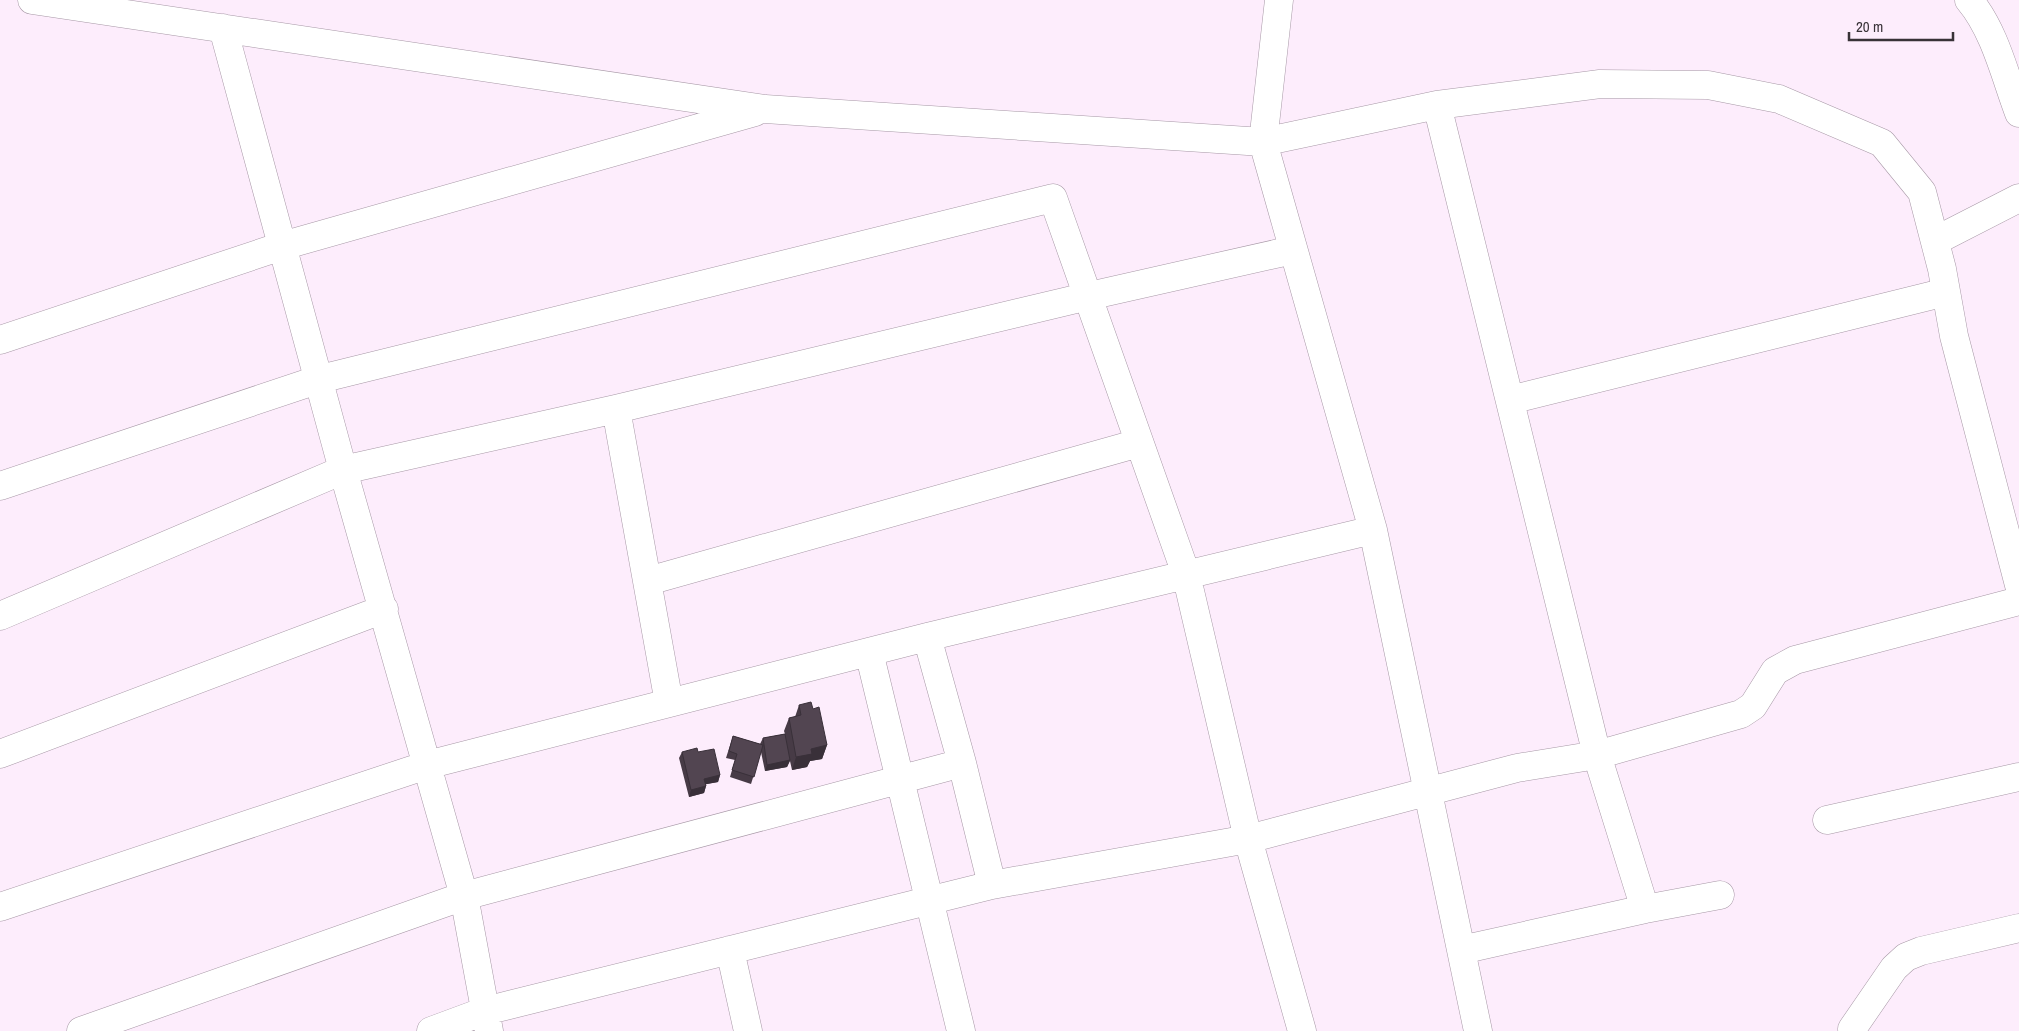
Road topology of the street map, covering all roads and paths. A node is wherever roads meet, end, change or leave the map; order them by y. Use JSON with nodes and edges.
{"nodes":[{"id":1,"x":32,"y":0,"type":"edge"},
{"id":2,"x":1279,"y":0,"type":"edge"},
{"id":3,"x":1969,"y":0,"type":"edge"},
{"id":4,"x":223,"y":28,"type":"junction"},
{"id":5,"x":1437,"y":105,"type":"junction"},
{"id":6,"x":765,"y":110,"type":"junction"},
{"id":7,"x":2019,"y":113,"type":"edge"},
{"id":8,"x":1263,"y":142,"type":"junction"},
{"id":9,"x":2019,"y":198,"type":"edge"},
{"id":10,"x":1936,"y":242,"type":"junction"},
{"id":11,"x":282,"y":246,"type":"junction"},
{"id":12,"x":1293,"y":250,"type":"junction"},
{"id":13,"x":1946,"y":292,"type":"junction"},
{"id":14,"x":1089,"y":296,"type":"junction"},
{"id":15,"x":0,"y":340,"type":"edge"},
{"id":16,"x":320,"y":380,"type":"junction"},
{"id":17,"x":1510,"y":400,"type":"junction"},
{"id":18,"x":616,"y":409,"type":"junction"},
{"id":19,"x":1139,"y":443,"type":"junction"},
{"id":20,"x":344,"y":470,"type":"junction"},
{"id":21,"x":0,"y":486,"type":"edge"},
{"id":22,"x":1373,"y":530,"type":"junction"},
{"id":23,"x":1186,"y":574,"type":"junction"},
{"id":24,"x":648,"y":581,"type":"junction"},
{"id":25,"x":2019,"y":585,"type":"edge"},
{"id":26,"x":2019,"y":601,"type":"edge"},
{"id":27,"x":384,"y":609,"type":"junction"},
{"id":28,"x":0,"y":616,"type":"edge"},
{"id":29,"x":927,"y":637,"type":"junction"},
{"id":30,"x":869,"y":652,"type":"junction"},
{"id":31,"x":669,"y":703,"type":"junction"},
{"id":32,"x":0,"y":754,"type":"edge"},
{"id":33,"x":1597,"y":755,"type":"junction"},
{"id":34,"x":962,"y":763,"type":"junction"},
{"id":35,"x":427,"y":765,"type":"junction"},
{"id":36,"x":2019,"y":777,"type":"edge"},
{"id":37,"x":901,"y":779,"type":"junction"},
{"id":38,"x":1427,"y":792,"type":"junction"},
{"id":39,"x":1828,"y":820,"type":"dead end"},
{"id":40,"x":1248,"y":839,"type":"junction"},
{"id":41,"x":992,"y":885,"type":"junction"},
{"id":42,"x":1720,"y":895,"type":"dead end"},
{"id":43,"x":464,"y":896,"type":"junction"},
{"id":44,"x":930,"y":900,"type":"junction"},
{"id":45,"x":0,"y":907,"type":"edge"},
{"id":46,"x":1645,"y":909,"type":"junction"},
{"id":47,"x":2019,"y":928,"type":"edge"},
{"id":48,"x":730,"y":950,"type":"junction"},
{"id":49,"x":1461,"y":950,"type":"junction"},
{"id":50,"x":487,"y":1021,"type":"edge"},
{"id":51,"x":1856,"y":1030,"type":"edge"},
{"id":52,"x":81,"y":1031,"type":"edge"},
{"id":53,"x":431,"y":1031,"type":"edge"},
{"id":54,"x":748,"y":1031,"type":"edge"},
{"id":55,"x":961,"y":1031,"type":"edge"},
{"id":56,"x":1302,"y":1031,"type":"edge"},
{"id":57,"x":1478,"y":1031,"type":"edge"}],
"edges":[{"from":1,"to":4,"type":"street"},
{"from":2,"to":8,"type":"street"},
{"from":3,"to":7,"type":"street"},
{"from":4,"to":6,"type":"street"},
{"from":4,"to":11,"type":"street"},
{"from":5,"to":8,"type":"street"},
{"from":5,"to":10,"type":"street"},
{"from":5,"to":17,"type":"street"},
{"from":6,"to":8,"type":"street"},
{"from":6,"to":11,"type":"street"},
{"from":8,"to":12,"type":"street"},
{"from":9,"to":10,"type":"street"},
{"from":10,"to":13,"type":"street"},
{"from":11,"to":15,"type":"street"},
{"from":11,"to":16,"type":"street"},
{"from":12,"to":14,"type":"street"},
{"from":12,"to":22,"type":"street"},
{"from":13,"to":17,"type":"street"},
{"from":13,"to":25,"type":"street"},
{"from":14,"to":16,"type":"street"},
{"from":14,"to":18,"type":"street"},
{"from":14,"to":19,"type":"street"},
{"from":16,"to":20,"type":"street"},
{"from":16,"to":21,"type":"street"},
{"from":17,"to":33,"type":"street"},
{"from":18,"to":20,"type":"street"},
{"from":18,"to":24,"type":"street"},
{"from":19,"to":23,"type":"street"},
{"from":19,"to":24,"type":"street"},
{"from":20,"to":27,"type":"street"},
{"from":20,"to":28,"type":"street"},
{"from":22,"to":23,"type":"street"},
{"from":22,"to":38,"type":"street"},
{"from":23,"to":29,"type":"street"},
{"from":23,"to":40,"type":"street"},
{"from":24,"to":31,"type":"street"},
{"from":26,"to":33,"type":"street"},
{"from":27,"to":32,"type":"street"},
{"from":27,"to":35,"type":"street"},
{"from":29,"to":30,"type":"street"},
{"from":29,"to":34,"type":"street"},
{"from":30,"to":31,"type":"street"},
{"from":30,"to":37,"type":"street"},
{"from":31,"to":35,"type":"street"},
{"from":33,"to":38,"type":"street"},
{"from":33,"to":46,"type":"street"},
{"from":34,"to":37,"type":"street"},
{"from":34,"to":41,"type":"street"},
{"from":35,"to":43,"type":"street"},
{"from":35,"to":45,"type":"street"},
{"from":36,"to":39,"type":"street"},
{"from":37,"to":43,"type":"street"},
{"from":37,"to":44,"type":"street"},
{"from":38,"to":40,"type":"street"},
{"from":38,"to":49,"type":"street"},
{"from":40,"to":41,"type":"street"},
{"from":40,"to":56,"type":"street"},
{"from":41,"to":44,"type":"street"},
{"from":42,"to":46,"type":"street"},
{"from":43,"to":50,"type":"street"},
{"from":43,"to":52,"type":"street"},
{"from":44,"to":48,"type":"street"},
{"from":44,"to":55,"type":"street"},
{"from":46,"to":49,"type":"street"},
{"from":47,"to":51,"type":"street"},
{"from":48,"to":50,"type":"street"},
{"from":48,"to":54,"type":"street"},
{"from":49,"to":57,"type":"street"},
{"from":50,"to":53,"type":"street"}]}
